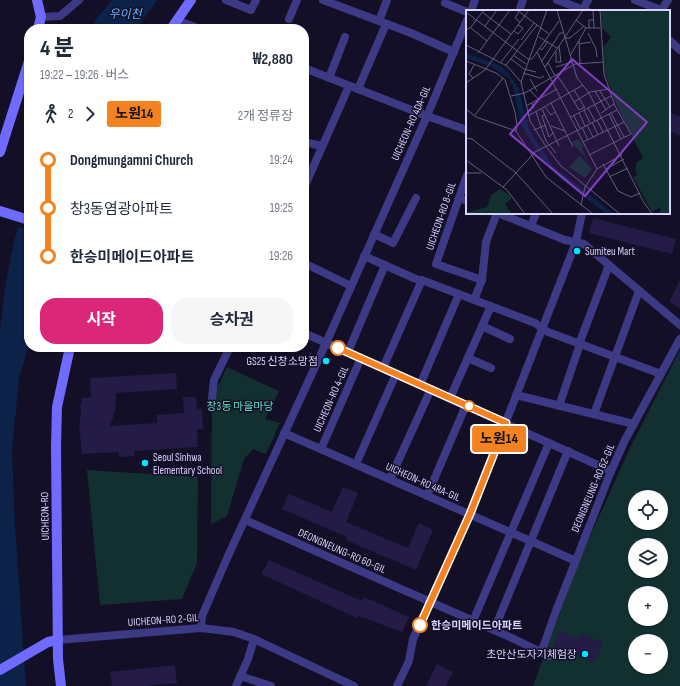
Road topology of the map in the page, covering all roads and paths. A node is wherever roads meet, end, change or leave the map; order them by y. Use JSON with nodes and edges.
{"nodes":[{"id":1,"x":37,"y":0,"type":"edge"},
{"id":2,"x":79,"y":0,"type":"edge"},
{"id":3,"x":191,"y":0,"type":"edge"},
{"id":4,"x":226,"y":0,"type":"edge"},
{"id":5,"x":256,"y":0,"type":"edge"},
{"id":6,"x":297,"y":0,"type":"edge"},
{"id":7,"x":323,"y":0,"type":"edge"},
{"id":8,"x":387,"y":0,"type":"edge"},
{"id":9,"x":475,"y":0,"type":"edge"},
{"id":10,"x":523,"y":0,"type":"edge"},
{"id":11,"x":557,"y":0,"type":"edge"},
{"id":12,"x":588,"y":0,"type":"edge"},
{"id":13,"x":635,"y":0,"type":"edge"},
{"id":14,"x":668,"y":0,"type":"edge"},
{"id":15,"x":445,"y":2,"type":"dead end"},
{"id":16,"x":342,"y":3,"type":"edge"},
{"id":17,"x":471,"y":10,"type":"edge"},
{"id":18,"x":519,"y":10,"type":"edge"},
{"id":19,"x":585,"y":10,"type":"edge"},
{"id":20,"x":659,"y":10,"type":"edge"},
{"id":21,"x":662,"y":10,"type":"edge"},
{"id":22,"x":466,"y":12,"type":"edge"},
{"id":23,"x":41,"y":17,"type":"junction"},
{"id":24,"x":289,"y":19,"type":"dead end"},
{"id":25,"x":383,"y":22,"type":"junction"},
{"id":26,"x":466,"y":22,"type":"edge"},
{"id":27,"x":39,"y":24,"type":"edge"},
{"id":28,"x":174,"y":24,"type":"edge"},
{"id":29,"x":345,"y":37,"type":"dead end"},
{"id":30,"x":670,"y":41,"type":"edge"},
{"id":31,"x":680,"y":50,"type":"edge"},
{"id":32,"x":454,"y":52,"type":"junction"},
{"id":33,"x":309,"y":71,"type":"edge"},
{"id":34,"x":24,"y":77,"type":"edge"},
{"id":35,"x":329,"y":78,"type":"junction"},
{"id":36,"x":349,"y":86,"type":"junction"},
{"id":37,"x":358,"y":89,"type":"junction"},
{"id":38,"x":427,"y":116,"type":"junction"},
{"id":39,"x":466,"y":130,"type":"edge"},
{"id":40,"x":309,"y":143,"type":"edge"},
{"id":41,"x":322,"y":146,"type":"junction"},
{"id":42,"x":0,"y":152,"type":"edge"},
{"id":43,"x":309,"y":167,"type":"edge"},
{"id":44,"x":313,"y":167,"type":"junction"},
{"id":45,"x":309,"y":176,"type":"edge"},
{"id":46,"x":466,"y":177,"type":"edge"},
{"id":47,"x":416,"y":198,"type":"dead end"},
{"id":48,"x":459,"y":198,"type":"junction"},
{"id":49,"x":466,"y":201,"type":"edge"},
{"id":50,"x":0,"y":211,"type":"edge"},
{"id":51,"x":498,"y":214,"type":"edge"},
{"id":52,"x":501,"y":214,"type":"edge"},
{"id":53,"x":536,"y":214,"type":"edge"},
{"id":54,"x":582,"y":214,"type":"edge"},
{"id":55,"x":24,"y":218,"type":"edge"},
{"id":56,"x":531,"y":226,"type":"junction"},
{"id":57,"x":374,"y":234,"type":"junction"},
{"id":58,"x":576,"y":242,"type":"junction"},
{"id":59,"x":364,"y":256,"type":"junction"},
{"id":60,"x":309,"y":265,"type":"edge"},
{"id":61,"x":610,"y":265,"type":"junction"},
{"id":62,"x":386,"y":266,"type":"junction"},
{"id":63,"x":422,"y":280,"type":"junction"},
{"id":64,"x":482,"y":280,"type":"junction"},
{"id":65,"x":351,"y":286,"type":"junction"},
{"id":66,"x":639,"y":291,"type":"junction"},
{"id":67,"x":459,"y":294,"type":"junction"},
{"id":68,"x":474,"y":300,"type":"junction"},
{"id":69,"x":491,"y":306,"type":"junction"},
{"id":70,"x":680,"y":325,"type":"edge"},
{"id":71,"x":482,"y":326,"type":"junction"},
{"id":72,"x":542,"y":328,"type":"junction"},
{"id":73,"x":309,"y":335,"type":"edge"},
{"id":74,"x":510,"y":339,"type":"dead end"},
{"id":75,"x":680,"y":339,"type":"edge"},
{"id":76,"x":326,"y":343,"type":"junction"},
{"id":77,"x":580,"y":344,"type":"junction"},
{"id":78,"x":69,"y":352,"type":"edge"},
{"id":79,"x":228,"y":352,"type":"edge"},
{"id":80,"x":348,"y":352,"type":"junction"},
{"id":81,"x":614,"y":357,"type":"junction"},
{"id":82,"x":361,"y":358,"type":"junction"},
{"id":83,"x":468,"y":358,"type":"junction"},
{"id":84,"x":383,"y":368,"type":"junction"},
{"id":85,"x":491,"y":368,"type":"dead end"},
{"id":86,"x":396,"y":374,"type":"junction"},
{"id":87,"x":661,"y":374,"type":"junction"},
{"id":88,"x":420,"y":385,"type":"junction"},
{"id":89,"x":431,"y":389,"type":"junction"},
{"id":90,"x":516,"y":395,"type":"junction"},
{"id":91,"x":212,"y":398,"type":"dead end"},
{"id":92,"x":450,"y":398,"type":"junction"},
{"id":93,"x":466,"y":405,"type":"junction"},
{"id":94,"x":559,"y":406,"type":"junction"},
{"id":95,"x":594,"y":414,"type":"junction"},
{"id":96,"x":506,"y":423,"type":"junction"},
{"id":97,"x":634,"y":424,"type":"junction"},
{"id":98,"x":284,"y":433,"type":"junction"},
{"id":99,"x":549,"y":443,"type":"junction"},
{"id":100,"x":321,"y":449,"type":"junction"},
{"id":101,"x":568,"y":452,"type":"junction"},
{"id":102,"x":356,"y":464,"type":"junction"},
{"id":103,"x":611,"y":471,"type":"junction"},
{"id":104,"x":390,"y":479,"type":"junction"},
{"id":105,"x":427,"y":496,"type":"junction"},
{"id":106,"x":470,"y":514,"type":"junction"},
{"id":107,"x":244,"y":520,"type":"junction"},
{"id":108,"x":511,"y":532,"type":"junction"},
{"id":109,"x":531,"y":541,"type":"junction"},
{"id":110,"x":576,"y":561,"type":"junction"},
{"id":111,"x":431,"y":602,"type":"junction"},
{"id":112,"x":473,"y":621,"type":"junction"},
{"id":113,"x":201,"y":628,"type":"junction"},
{"id":114,"x":494,"y":630,"type":"junction"},
{"id":115,"x":58,"y":640,"type":"junction"},
{"id":116,"x":254,"y":640,"type":"junction"},
{"id":117,"x":545,"y":654,"type":"joint"},
{"id":118,"x":0,"y":670,"type":"edge"},
{"id":119,"x":240,"y":676,"type":"junction"},
{"id":120,"x":61,"y":686,"type":"edge"},
{"id":121,"x":236,"y":686,"type":"edge"},
{"id":122,"x":271,"y":686,"type":"edge"},
{"id":123,"x":354,"y":686,"type":"edge"},
{"id":124,"x":397,"y":686,"type":"edge"}],
"edges":[{"from":1,"to":23,"type":"street"},
{"from":2,"to":23,"type":"street"},
{"from":3,"to":28,"type":"street"},
{"from":4,"to":5,"type":"street"},
{"from":6,"to":24,"type":"street"},
{"from":7,"to":16,"type":"street"},
{"from":8,"to":25,"type":"street"},
{"from":9,"to":17,"type":"street"},
{"from":10,"to":18,"type":"street"},
{"from":11,"to":19,"type":"street"},
{"from":12,"to":19,"type":"street"},
{"from":13,"to":20,"type":"street"},
{"from":14,"to":21,"type":"street"},
{"from":15,"to":22,"type":"street"},
{"from":16,"to":25,"type":"street"},
{"from":23,"to":27,"type":"street"},
{"from":25,"to":32,"type":"street"},
{"from":25,"to":37,"type":"street"},
{"from":26,"to":32,"type":"street","name":"UICHEON-RO 4DA-GIL"},
{"from":29,"to":35,"type":"street"},
{"from":30,"to":31,"type":"street"},
{"from":32,"to":38,"type":"street","name":"UICHEON-RO 4DA-GIL"},
{"from":33,"to":35,"type":"street"},
{"from":34,"to":42,"type":"street"},
{"from":35,"to":36,"type":"street"},
{"from":36,"to":37,"type":"street"},
{"from":36,"to":41,"type":"street"},
{"from":37,"to":38,"type":"street"},
{"from":38,"to":39,"type":"street"},
{"from":38,"to":57,"type":"street","name":"UICHEON-RO 4DA-GIL"},
{"from":40,"to":41,"type":"street"},
{"from":41,"to":44,"type":"street"},
{"from":43,"to":44,"type":"street"},
{"from":44,"to":45,"type":"street"},
{"from":46,"to":48,"type":"street","name":"UICHEON-RO 8-GIL"},
{"from":47,"to":57,"type":"street"},
{"from":48,"to":49,"type":"street"},
{"from":48,"to":64,"type":"street","name":"UICHEON-RO 8-GIL"},
{"from":50,"to":55,"type":"street"},
{"from":51,"to":64,"type":"street"},
{"from":52,"to":56,"type":"street"},
{"from":53,"to":56,"type":"street"},
{"from":54,"to":58,"type":"street"},
{"from":56,"to":58,"type":"street"},
{"from":57,"to":59,"type":"street","name":"UICHEON-RO 4DA-GIL"},
{"from":58,"to":61,"type":"street"},
{"from":58,"to":72,"type":"street"},
{"from":59,"to":62,"type":"street"},
{"from":59,"to":65,"type":"street","name":"UICHEON-RO 4DA-GIL"},
{"from":60,"to":65,"type":"street"},
{"from":61,"to":66,"type":"street"},
{"from":61,"to":77,"type":"street"},
{"from":62,"to":63,"type":"street"},
{"from":62,"to":80,"type":"street","name":"UICHEON-RO 4-GIL"},
{"from":63,"to":67,"type":"street"},
{"from":63,"to":84,"type":"street"},
{"from":64,"to":68,"type":"street"},
{"from":65,"to":76,"type":"street","name":"UICHEON-RO 4DA-GIL"},
{"from":66,"to":70,"type":"street"},
{"from":66,"to":81,"type":"street"},
{"from":67,"to":68,"type":"street"},
{"from":67,"to":88,"type":"street"},
{"from":68,"to":69,"type":"street"},
{"from":69,"to":71,"type":"street"},
{"from":69,"to":72,"type":"street"},
{"from":71,"to":74,"type":"street"},
{"from":71,"to":83,"type":"street"},
{"from":72,"to":77,"type":"street"},
{"from":72,"to":90,"type":"street"},
{"from":73,"to":76,"type":"street","name":"UICHEON-RO 4-GIL"},
{"from":75,"to":87,"type":"street","name":"DEONGNEUNG-RO 62-GIL"},
{"from":76,"to":80,"type":"street","name":"UICHEON-RO 4-GIL"},
{"from":76,"to":98,"type":"street"},
{"from":77,"to":81,"type":"street"},
{"from":77,"to":94,"type":"street"},
{"from":78,"to":115,"type":"street","name":"UICHEON-RO"},
{"from":79,"to":91,"type":"street"},
{"from":80,"to":82,"type":"street","name":"UICHEON-RO 4-GIL"},
{"from":81,"to":87,"type":"street"},
{"from":81,"to":95,"type":"street"},
{"from":82,"to":84,"type":"street","name":"UICHEON-RO 4-GIL"},
{"from":82,"to":100,"type":"street","name":"UICHEON-RO 4-GIL"},
{"from":83,"to":85,"type":"street"},
{"from":83,"to":92,"type":"street"},
{"from":84,"to":86,"type":"street","name":"UICHEON-RO 4-GIL"},
{"from":86,"to":88,"type":"street","name":"UICHEON-RO 4-GIL"},
{"from":86,"to":102,"type":"street"},
{"from":87,"to":97,"type":"street","name":"DEONGNEUNG-RO 62-GIL"},
{"from":88,"to":89,"type":"street","name":"UICHEON-RO 4-GIL"},
{"from":89,"to":92,"type":"street","name":"UICHEON-RO 4-GIL"},
{"from":89,"to":104,"type":"street"},
{"from":90,"to":94,"type":"street"},
{"from":90,"to":96,"type":"street"},
{"from":92,"to":93,"type":"street","name":"UICHEON-RO 4-GIL"},
{"from":93,"to":96,"type":"street","name":"UICHEON-RO 4-GIL"},
{"from":93,"to":105,"type":"street"},
{"from":94,"to":95,"type":"street"},
{"from":95,"to":97,"type":"street"},
{"from":96,"to":99,"type":"street"},
{"from":96,"to":106,"type":"street"},
{"from":97,"to":103,"type":"street","name":"DEONGNEUNG-RO 62-GIL"},
{"from":98,"to":100,"type":"street","name":"UICHEON-RO 4RA-GIL"},
{"from":98,"to":107,"type":"street"},
{"from":99,"to":101,"type":"street"},
{"from":99,"to":108,"type":"street"},
{"from":100,"to":102,"type":"street","name":"UICHEON-RO 4RA-GIL"},
{"from":101,"to":103,"type":"street"},
{"from":101,"to":109,"type":"street"},
{"from":102,"to":104,"type":"street","name":"UICHEON-RO 4RA-GIL"},
{"from":103,"to":110,"type":"street","name":"DEONGNEUNG-RO 62-GIL"},
{"from":104,"to":105,"type":"street","name":"UICHEON-RO 4RA-GIL"},
{"from":105,"to":106,"type":"street","name":"UICHEON-RO 4RA-GIL"},
{"from":106,"to":108,"type":"street","name":"UICHEON-RO 4RA-GIL"},
{"from":106,"to":111,"type":"street"},
{"from":107,"to":111,"type":"street","name":"DEONGNEUNG-RO 60-GIL"},
{"from":107,"to":113,"type":"street"},
{"from":108,"to":109,"type":"street","name":"UICHEON-RO 4RA-GIL"},
{"from":108,"to":112,"type":"street"},
{"from":109,"to":110,"type":"street","name":"UICHEON-RO 4RA-GIL"},
{"from":109,"to":114,"type":"street"},
{"from":110,"to":117,"type":"street","name":"DEONGNEUNG-RO 62-GIL"},
{"from":111,"to":112,"type":"street","name":"DEONGNEUNG-RO 60-GIL"},
{"from":111,"to":124,"type":"street"},
{"from":112,"to":114,"type":"street","name":"DEONGNEUNG-RO 60-GIL"},
{"from":113,"to":115,"type":"street","name":"UICHEON-RO 2-GIL"},
{"from":113,"to":116,"type":"street","name":"UICHEON-RO 2-GIL"},
{"from":114,"to":117,"type":"street","name":"DEONGNEUNG-RO 60-GIL"},
{"from":115,"to":118,"type":"street"},
{"from":115,"to":120,"type":"street","name":"UICHEON-RO"},
{"from":116,"to":119,"type":"street"},
{"from":116,"to":123,"type":"street","name":"UICHEON-RO 2-GIL"},
{"from":119,"to":121,"type":"street"},
{"from":119,"to":122,"type":"street"}]}
